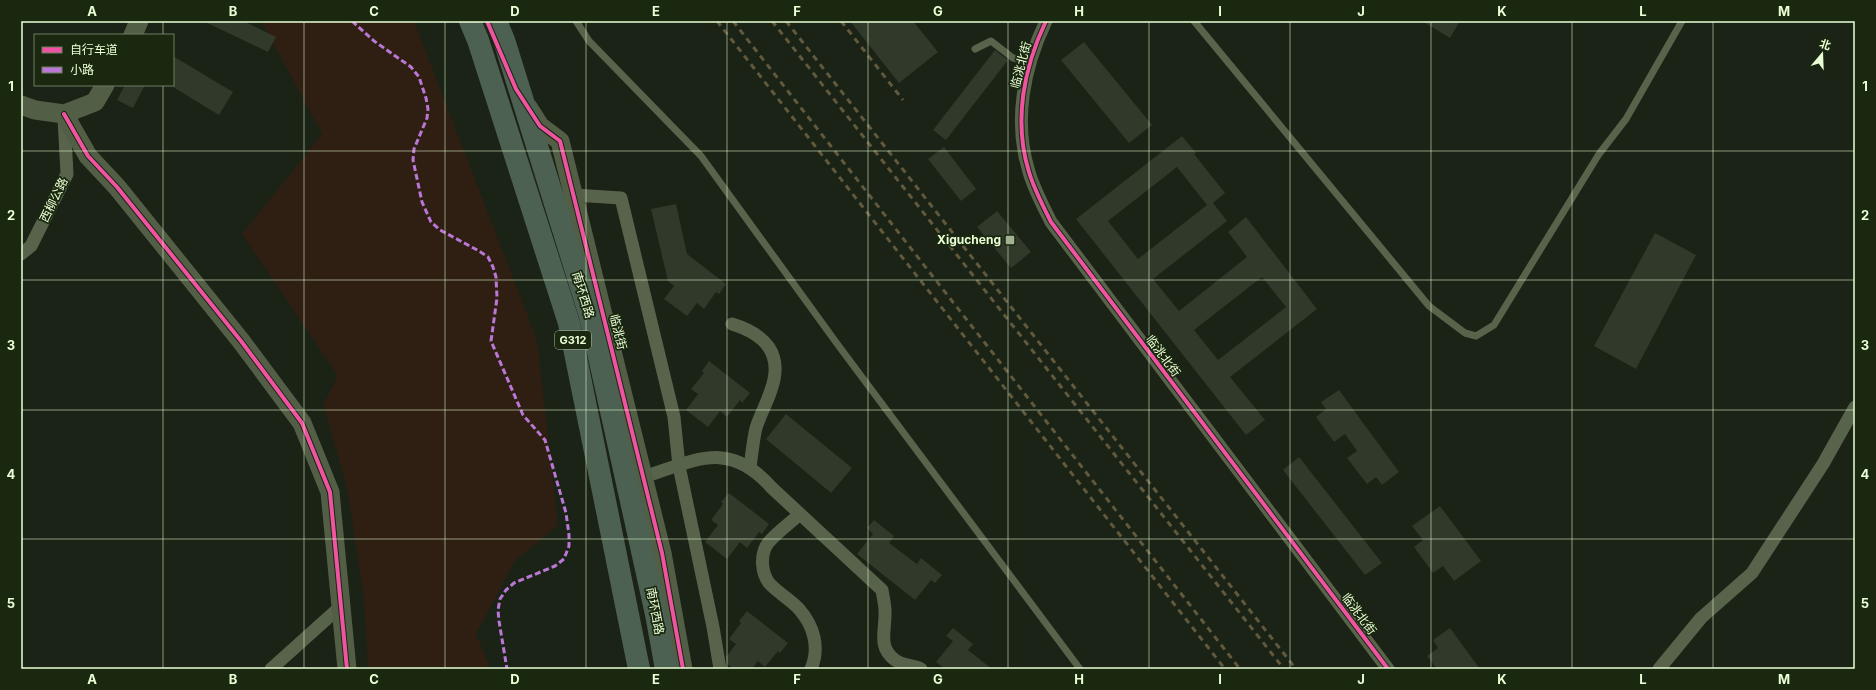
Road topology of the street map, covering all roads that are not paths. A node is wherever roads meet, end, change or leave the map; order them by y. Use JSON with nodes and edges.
{"nodes":[{"id":1,"x":139,"y":21,"type":"edge"},
{"id":2,"x":470,"y":21,"type":"edge"},
{"id":3,"x":487,"y":21,"type":"edge"},
{"id":4,"x":496,"y":21,"type":"edge"},
{"id":5,"x":576,"y":21,"type":"edge"},
{"id":6,"x":1046,"y":21,"type":"edge"},
{"id":7,"x":1194,"y":21,"type":"edge"},
{"id":8,"x":1682,"y":21,"type":"edge"},
{"id":9,"x":133,"y":34,"type":"edge"},
{"id":10,"x":975,"y":49,"type":"dead end"},
{"id":11,"x":1030,"y":62,"type":"junction"},
{"id":12,"x":104,"y":86,"type":"edge"},
{"id":13,"x":21,"y":105,"type":"edge"},
{"id":14,"x":64,"y":114,"type":"junction"},
{"id":15,"x":574,"y":195,"type":"junction"},
{"id":16,"x":21,"y":254,"type":"edge"},
{"id":17,"x":732,"y":324,"type":"dead end"},
{"id":18,"x":1855,"y":407,"type":"edge"},
{"id":19,"x":679,"y":466,"type":"junction"},
{"id":20,"x":750,"y":467,"type":"junction"},
{"id":21,"x":644,"y":478,"type":"junction"},
{"id":22,"x":800,"y":514,"type":"junction"},
{"id":23,"x":340,"y":608,"type":"junction"},
{"id":24,"x":271,"y":669,"type":"edge"},
{"id":25,"x":347,"y":669,"type":"edge"},
{"id":26,"x":639,"y":669,"type":"edge"},
{"id":27,"x":666,"y":669,"type":"edge"},
{"id":28,"x":683,"y":669,"type":"edge"},
{"id":29,"x":720,"y":669,"type":"edge"},
{"id":30,"x":811,"y":669,"type":"edge"},
{"id":31,"x":921,"y":669,"type":"edge"},
{"id":32,"x":1080,"y":669,"type":"edge"},
{"id":33,"x":1388,"y":669,"type":"edge"},
{"id":34,"x":1659,"y":669,"type":"edge"}],
"edges":[{"from":1,"to":9,"type":"street"},
{"from":2,"to":26,"type":"highway","name":"南环西路","number":"G312"},
{"from":3,"to":15,"type":"street","name":"临洮街"},
{"from":4,"to":27,"type":"highway","name":"南环西路","number":"G312","bridge":true},
{"from":5,"to":32,"type":"lane"},
{"from":6,"to":11,"type":"street","name":"临洮北街"},
{"from":7,"to":8,"type":"lane"},
{"from":10,"to":11,"type":"lane"},
{"from":11,"to":33,"type":"street","name":"临洮北街"},
{"from":12,"to":14,"type":"street"},
{"from":13,"to":14,"type":"street"},
{"from":14,"to":16,"type":"street","name":"西柳公路"},
{"from":14,"to":23,"type":"street"},
{"from":15,"to":19,"type":"street"},
{"from":15,"to":21,"type":"street","name":"临洮街"},
{"from":17,"to":20,"type":"street"},
{"from":18,"to":34,"type":"street"},
{"from":19,"to":20,"type":"street"},
{"from":19,"to":21,"type":"street"},
{"from":19,"to":29,"type":"street"},
{"from":20,"to":22,"type":"street"},
{"from":21,"to":28,"type":"street","name":"临洮街"},
{"from":22,"to":30,"type":"street"},
{"from":22,"to":31,"type":"street"},
{"from":23,"to":24,"type":"street"},
{"from":23,"to":25,"type":"street"}]}
